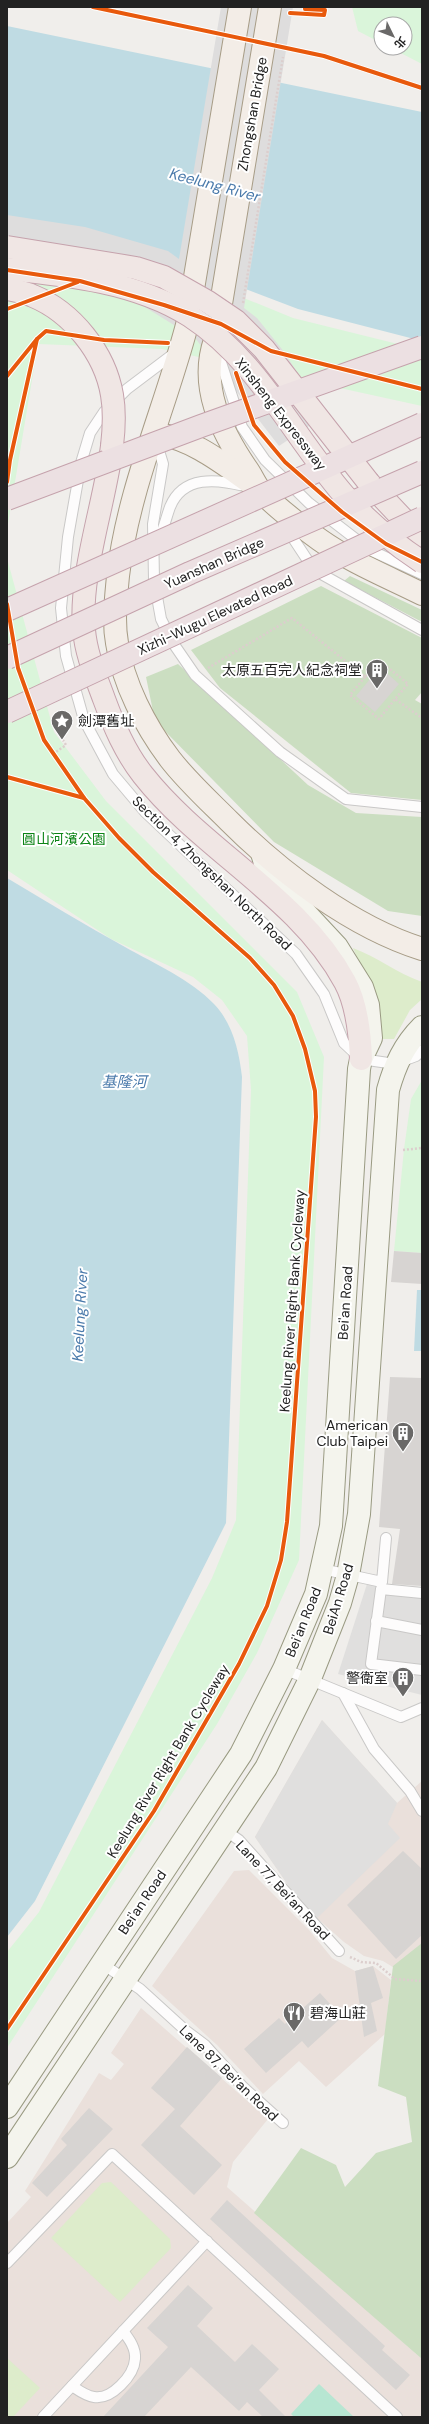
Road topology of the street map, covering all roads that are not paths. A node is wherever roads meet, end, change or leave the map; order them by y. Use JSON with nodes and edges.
{"nodes":[{"id":1,"x":240,"y":7,"type":"edge"},
{"id":2,"x":270,"y":7,"type":"edge"},
{"id":3,"x":7,"y":247,"type":"edge"},
{"id":4,"x":7,"y":268,"type":"edge"},
{"id":5,"x":7,"y":289,"type":"edge"},
{"id":6,"x":215,"y":337,"type":"junction"},
{"id":7,"x":422,"y":347,"type":"edge"},
{"id":8,"x":181,"y":348,"type":"junction"},
{"id":9,"x":422,"y":424,"type":"edge"},
{"id":10,"x":153,"y":433,"type":"junction"},
{"id":11,"x":422,"y":472,"type":"edge"},
{"id":12,"x":369,"y":483,"type":"junction"},
{"id":13,"x":260,"y":490,"type":"junction"},
{"id":14,"x":7,"y":499,"type":"edge"},
{"id":15,"x":422,"y":518,"type":"edge"},
{"id":16,"x":422,"y":536,"type":"edge"},
{"id":17,"x":155,"y":548,"type":"junction"},
{"id":18,"x":422,"y":562,"type":"edge"},
{"id":19,"x":422,"y":574,"type":"edge"},
{"id":20,"x":422,"y":594,"type":"edge"},
{"id":21,"x":7,"y":610,"type":"edge"},
{"id":22,"x":422,"y":630,"type":"edge"},
{"id":23,"x":7,"y":658,"type":"edge"},
{"id":24,"x":7,"y":712,"type":"edge"},
{"id":25,"x":422,"y":807,"type":"edge"},
{"id":26,"x":262,"y":852,"type":"junction"},
{"id":27,"x":422,"y":949,"type":"edge"},
{"id":28,"x":422,"y":1026,"type":"edge"},
{"id":29,"x":422,"y":1050,"type":"edge"},
{"id":30,"x":361,"y":1058,"type":"junction"},
{"id":31,"x":395,"y":1064,"type":"junction"},
{"id":32,"x":386,"y":1538,"type":"dead end"},
{"id":33,"x":322,"y":1570,"type":"junction"},
{"id":34,"x":348,"y":1575,"type":"junction"},
{"id":35,"x":422,"y":1593,"type":"edge"},
{"id":36,"x":376,"y":1621,"type":"junction"},
{"id":37,"x":422,"y":1630,"type":"edge"},
{"id":38,"x":284,"y":1668,"type":"junction"},
{"id":39,"x":422,"y":1670,"type":"edge"},
{"id":40,"x":309,"y":1680,"type":"junction"},
{"id":41,"x":343,"y":1693,"type":"junction"},
{"id":42,"x":422,"y":1708,"type":"edge"},
{"id":43,"x":422,"y":1811,"type":"edge"},
{"id":44,"x":226,"y":1831,"type":"junction"},
{"id":45,"x":339,"y":1951,"type":"road end"},
{"id":46,"x":101,"y":1963,"type":"junction"},
{"id":47,"x":126,"y":1979,"type":"junction"},
{"id":48,"x":7,"y":2107,"type":"edge"},
{"id":49,"x":282,"y":2123,"type":"dead end"},
{"id":50,"x":7,"y":2157,"type":"edge"},
{"id":51,"x":207,"y":2241,"type":"junction"},
{"id":52,"x":7,"y":2263,"type":"edge"},
{"id":53,"x":123,"y":2331,"type":"junction"},
{"id":54,"x":72,"y":2386,"type":"junction"},
{"id":55,"x":43,"y":2417,"type":"edge"},
{"id":56,"x":397,"y":2417,"type":"edge"}],
"edges":[{"from":1,"to":8,"type":"main road","name":"Zhongshan Bridge","bridge":true},
{"from":2,"to":6,"type":"main road","name":"Zhongshan Bridge","bridge":true},
{"from":3,"to":12,"type":"highway","name":"Xinsheng Expressway","bridge":true},
{"from":4,"to":18,"type":"highway","name":"Xinsheng Expressway","bridge":true},
{"from":5,"to":30,"type":"highway","bridge":true},
{"from":6,"to":13,"type":"main road"},
{"from":6,"to":19,"type":"lane"},
{"from":7,"to":14,"type":"highway","bridge":true},
{"from":8,"to":10,"type":"main road"},
{"from":8,"to":30,"type":"lane","name":"Section 4, Zhongshan North Road"},
{"from":9,"to":21,"type":"highway","bridge":true},
{"from":10,"to":13,"type":"main road"},
{"from":10,"to":17,"type":"lane"},
{"from":10,"to":26,"type":"main road"},
{"from":11,"to":23,"type":"highway","name":"Yuanshan Bridge","bridge":true},
{"from":12,"to":15,"type":"highway","bridge":true},
{"from":12,"to":16,"type":"highway","name":"Xinsheng Expressway","bridge":true},
{"from":13,"to":17,"type":"lane"},
{"from":13,"to":20,"type":"main road"},
{"from":13,"to":22,"type":"lane"},
{"from":15,"to":24,"type":"highway","name":"Xizhi-Wugu Elevated Road","bridge":true},
{"from":17,"to":25,"type":"lane"},
{"from":26,"to":27,"type":"main road"},
{"from":26,"to":30,"type":"main road"},
{"from":28,"to":31,"type":"main road","name":"Bei'an Road"},
{"from":29,"to":31,"type":"lane"},
{"from":30,"to":31,"type":"lane"},
{"from":30,"to":33,"type":"main road","name":"Bei'an Road"},
{"from":31,"to":34,"type":"main road","name":"Bei'an Road"},
{"from":32,"to":34,"type":"lane"},
{"from":33,"to":34,"type":"lane"},
{"from":33,"to":38,"type":"main road","name":"Bei'an Road"},
{"from":34,"to":40,"type":"main road","name":"BeiAn Road"},
{"from":35,"to":36,"type":"lane"},
{"from":36,"to":37,"type":"lane"},
{"from":36,"to":39,"type":"lane"},
{"from":38,"to":40,"type":"lane"},
{"from":38,"to":46,"type":"main road","name":"Bei'an Road"},
{"from":40,"to":41,"type":"lane"},
{"from":40,"to":44,"type":"main road"},
{"from":41,"to":42,"type":"lane"},
{"from":41,"to":43,"type":"lane"},
{"from":44,"to":45,"type":"lane","name":"Lane 77, Bei’an Road"},
{"from":44,"to":47,"type":"main road"},
{"from":46,"to":47,"type":"lane","name":"Lane 87, Bei’an Road"},
{"from":46,"to":48,"type":"main road","name":"Bei'an Road"},
{"from":47,"to":49,"type":"lane","name":"Lane 87, Bei’an Road"},
{"from":47,"to":50,"type":"main road"},
{"from":51,"to":52,"type":"lane"},
{"from":51,"to":53,"type":"lane"},
{"from":51,"to":56,"type":"lane"},
{"from":53,"to":54,"type":"lane"},
{"from":53,"to":54,"type":"lane"},
{"from":54,"to":55,"type":"lane"}]}
